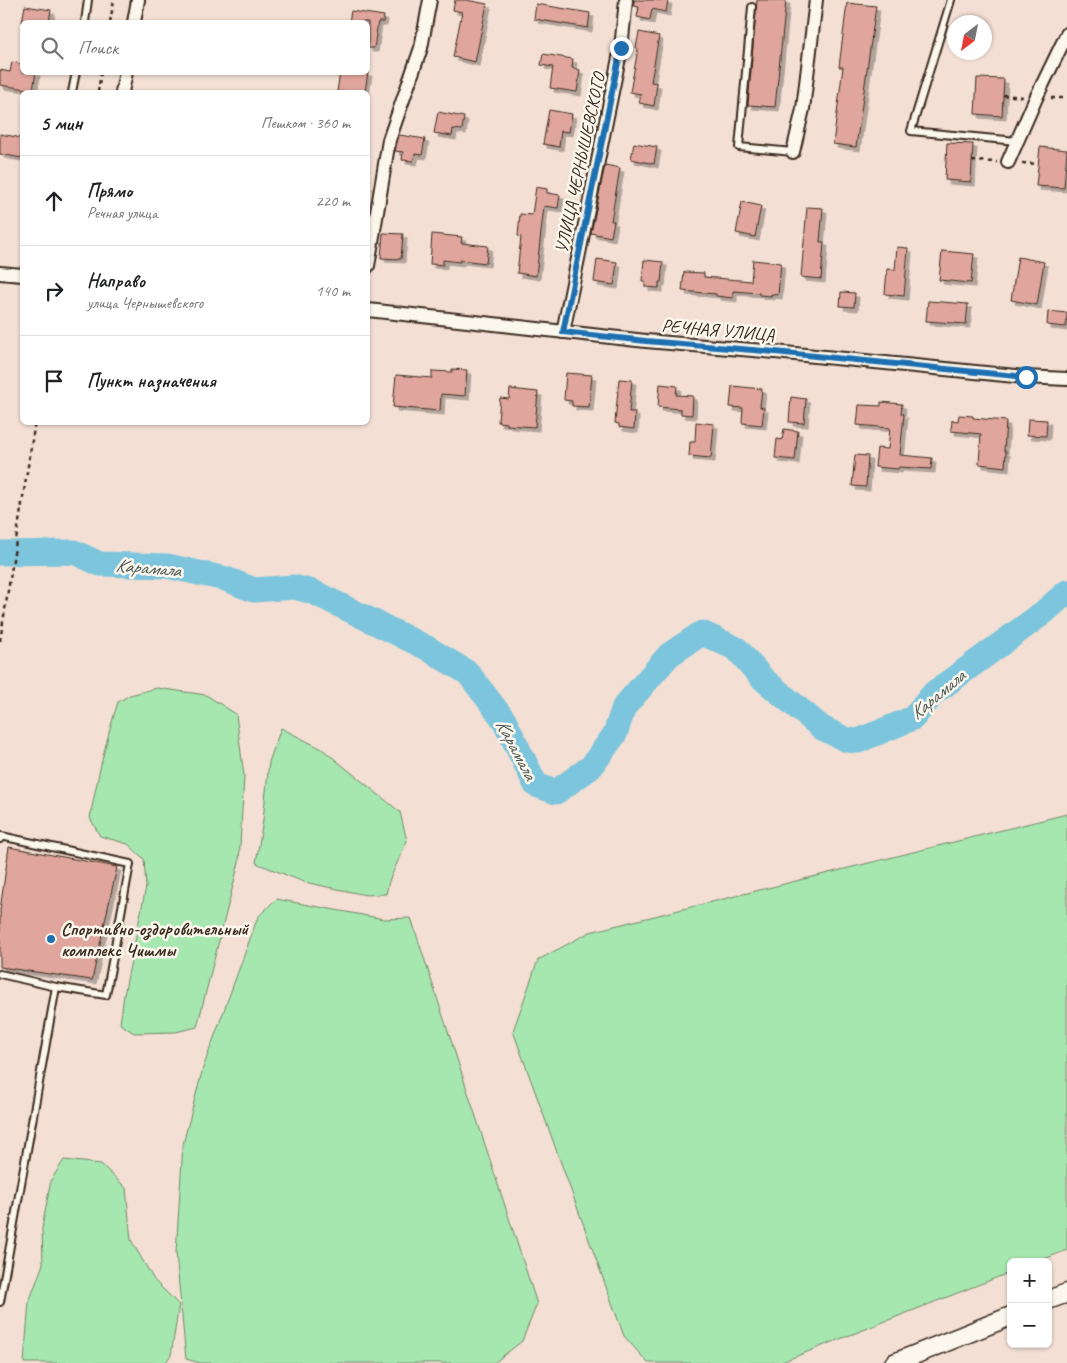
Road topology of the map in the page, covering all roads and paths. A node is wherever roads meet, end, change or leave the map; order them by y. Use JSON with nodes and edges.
{"nodes":[{"id":1,"x":88,"y":0,"type":"edge"},
{"id":2,"x":114,"y":0,"type":"edge"},
{"id":3,"x":138,"y":0,"type":"edge"},
{"id":4,"x":430,"y":0,"type":"edge"},
{"id":5,"x":626,"y":0,"type":"edge"},
{"id":6,"x":816,"y":0,"type":"edge"},
{"id":7,"x":951,"y":0,"type":"edge"},
{"id":8,"x":752,"y":7,"type":"dead end"},
{"id":9,"x":84,"y":20,"type":"edge"},
{"id":10,"x":110,"y":20,"type":"edge"},
{"id":11,"x":134,"y":20,"type":"edge"},
{"id":12,"x":1067,"y":34,"type":"edge"},
{"id":13,"x":75,"y":75,"type":"edge"},
{"id":14,"x":101,"y":75,"type":"edge"},
{"id":15,"x":125,"y":75,"type":"edge"},
{"id":16,"x":72,"y":90,"type":"edge"},
{"id":17,"x":98,"y":90,"type":"edge"},
{"id":18,"x":122,"y":90,"type":"edge"},
{"id":19,"x":1017,"y":141,"type":"junction"},
{"id":20,"x":793,"y":152,"type":"joint"},
{"id":21,"x":1008,"y":162,"type":"dead end"},
{"id":22,"x":370,"y":254,"type":"edge"},
{"id":23,"x":0,"y":273,"type":"edge"},
{"id":24,"x":20,"y":275,"type":"edge"},
{"id":25,"x":370,"y":310,"type":"edge"},
{"id":26,"x":563,"y":332,"type":"junction"},
{"id":27,"x":1067,"y":379,"type":"edge"},
{"id":28,"x":35,"y":425,"type":"edge"},
{"id":29,"x":0,"y":641,"type":"edge"},
{"id":30,"x":0,"y":839,"type":"edge"},
{"id":31,"x":0,"y":974,"type":"edge"},
{"id":32,"x":56,"y":987,"type":"junction"},
{"id":33,"x":1067,"y":1293,"type":"edge"},
{"id":34,"x":1052,"y":1299,"type":"edge"},
{"id":35,"x":0,"y":1302,"type":"edge"},
{"id":36,"x":1007,"y":1318,"type":"edge"},
{"id":37,"x":895,"y":1363,"type":"edge"}],
"edges":[{"from":1,"to":9,"type":"lane"},
{"from":2,"to":10,"type":"path"},
{"from":3,"to":11,"type":"street"},
{"from":4,"to":22,"type":"street"},
{"from":5,"to":26,"type":"street","name":"УЛИЦА ЧЕРНЫШЕВСКОГО"},
{"from":6,"to":20,"type":"street"},
{"from":7,"to":19,"type":"lane"},
{"from":8,"to":20,"type":"lane"},
{"from":12,"to":19,"type":"street"},
{"from":13,"to":16,"type":"lane"},
{"from":14,"to":17,"type":"path"},
{"from":15,"to":18,"type":"street"},
{"from":19,"to":21,"type":"street"},
{"from":23,"to":24,"type":"street"},
{"from":25,"to":26,"type":"street","name":"РЕЧНАЯ УЛИЦА"},
{"from":26,"to":27,"type":"street","name":"РЕЧНАЯ УЛИЦА"},
{"from":28,"to":29,"type":"path"},
{"from":30,"to":32,"type":"lane"},
{"from":31,"to":32,"type":"lane"},
{"from":32,"to":35,"type":"lane"},
{"from":33,"to":34,"type":"street"},
{"from":36,"to":37,"type":"street"}]}
